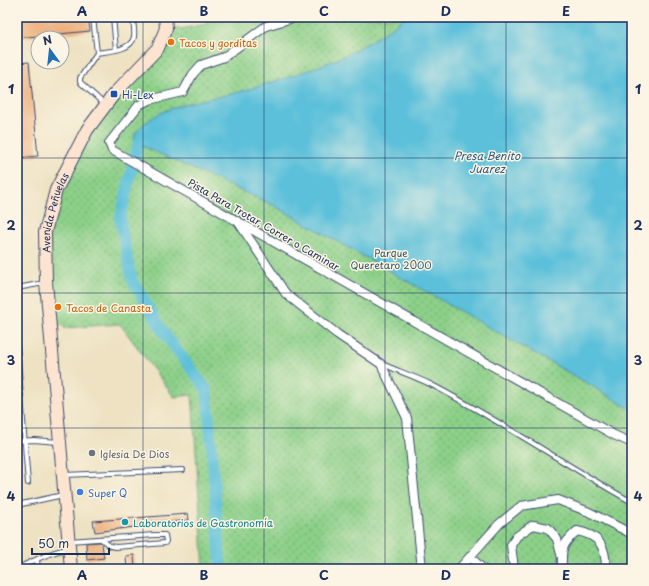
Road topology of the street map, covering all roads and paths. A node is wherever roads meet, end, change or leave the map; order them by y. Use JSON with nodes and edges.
{"nodes":[{"id":1,"x":93,"y":17,"type":"edge"},
{"id":2,"x":113,"y":17,"type":"edge"},
{"id":3,"x":132,"y":17,"type":"edge"},
{"id":4,"x":165,"y":17,"type":"edge"},
{"id":5,"x":296,"y":17,"type":"edge"},
{"id":6,"x":116,"y":50,"type":"junction"},
{"id":7,"x":97,"y":53,"type":"junction"},
{"id":8,"x":105,"y":105,"type":"junction"},
{"id":9,"x":239,"y":222,"type":"junction"},
{"id":10,"x":46,"y":282,"type":"junction"},
{"id":11,"x":17,"y":288,"type":"edge"},
{"id":12,"x":17,"y":346,"type":"edge"},
{"id":13,"x":381,"y":364,"type":"junction"},
{"id":14,"x":18,"y":376,"type":"edge"},
{"id":15,"x":24,"y":440,"type":"junction"},
{"id":16,"x":17,"y":441,"type":"edge"},
{"id":17,"x":61,"y":442,"type":"junction"},
{"id":18,"x":632,"y":443,"type":"edge"},
{"id":19,"x":183,"y":470,"type":"dead end"},
{"id":20,"x":64,"y":475,"type":"junction"},
{"id":21,"x":28,"y":483,"type":"dead end"},
{"id":22,"x":65,"y":495,"type":"junction"},
{"id":23,"x":632,"y":502,"type":"edge"},
{"id":24,"x":17,"y":505,"type":"edge"},
{"id":25,"x":632,"y":534,"type":"edge"},
{"id":26,"x":101,"y":539,"type":"junction"},
{"id":27,"x":69,"y":545,"type":"junction"},
{"id":28,"x":470,"y":557,"type":"junction"},
{"id":29,"x":562,"y":558,"type":"junction"},
{"id":30,"x":37,"y":560,"type":"junction"},
{"id":31,"x":17,"y":568,"type":"edge"},
{"id":32,"x":38,"y":569,"type":"edge"},
{"id":33,"x":71,"y":569,"type":"edge"},
{"id":34,"x":422,"y":569,"type":"edge"},
{"id":35,"x":459,"y":569,"type":"edge"},
{"id":36,"x":482,"y":569,"type":"edge"},
{"id":37,"x":514,"y":569,"type":"edge"},
{"id":38,"x":562,"y":569,"type":"edge"},
{"id":39,"x":606,"y":569,"type":"edge"}],
"edges":[{"from":1,"to":7,"type":"lane"},
{"from":2,"to":6,"type":"lane"},
{"from":3,"to":6,"type":"lane"},
{"from":4,"to":8,"type":"street","name":"Avenida Peñuelas"},
{"from":5,"to":9,"type":"street","name":"Pista Para Trotar, Correr o Caminar"},
{"from":6,"to":7,"type":"lane"},
{"from":7,"to":8,"type":"lane"},
{"from":8,"to":10,"type":"street","name":"Avenida Peñuelas"},
{"from":9,"to":13,"type":"street"},
{"from":9,"to":18,"type":"street","name":"Pista Para Trotar, Correr o Caminar"},
{"from":10,"to":11,"type":"lane"},
{"from":10,"to":17,"type":"street","name":"Avenida Peñuelas"},
{"from":12,"to":14,"type":"lane"},
{"from":13,"to":23,"type":"lane"},
{"from":13,"to":34,"type":"street"},
{"from":14,"to":15,"type":"lane"},
{"from":15,"to":16,"type":"lane"},
{"from":15,"to":17,"type":"lane"},
{"from":15,"to":21,"type":"lane"},
{"from":17,"to":20,"type":"street","name":"Avenida Peñuelas"},
{"from":19,"to":20,"type":"lane"},
{"from":20,"to":22,"type":"street","name":"Avenida Peñuelas"},
{"from":22,"to":24,"type":"lane"},
{"from":22,"to":27,"type":"street","name":"Avenida Peñuelas"},
{"from":25,"to":28,"type":"street"},
{"from":26,"to":26,"type":"lane"},
{"from":26,"to":27,"type":"lane"},
{"from":27,"to":30,"type":"lane"},
{"from":27,"to":33,"type":"street","name":"Avenida Peñuelas"},
{"from":28,"to":35,"type":"street"},
{"from":28,"to":36,"type":"street"},
{"from":29,"to":37,"type":"street"},
{"from":29,"to":38,"type":"street"},
{"from":29,"to":39,"type":"street"},
{"from":30,"to":31,"type":"lane"},
{"from":30,"to":32,"type":"lane"}]}
